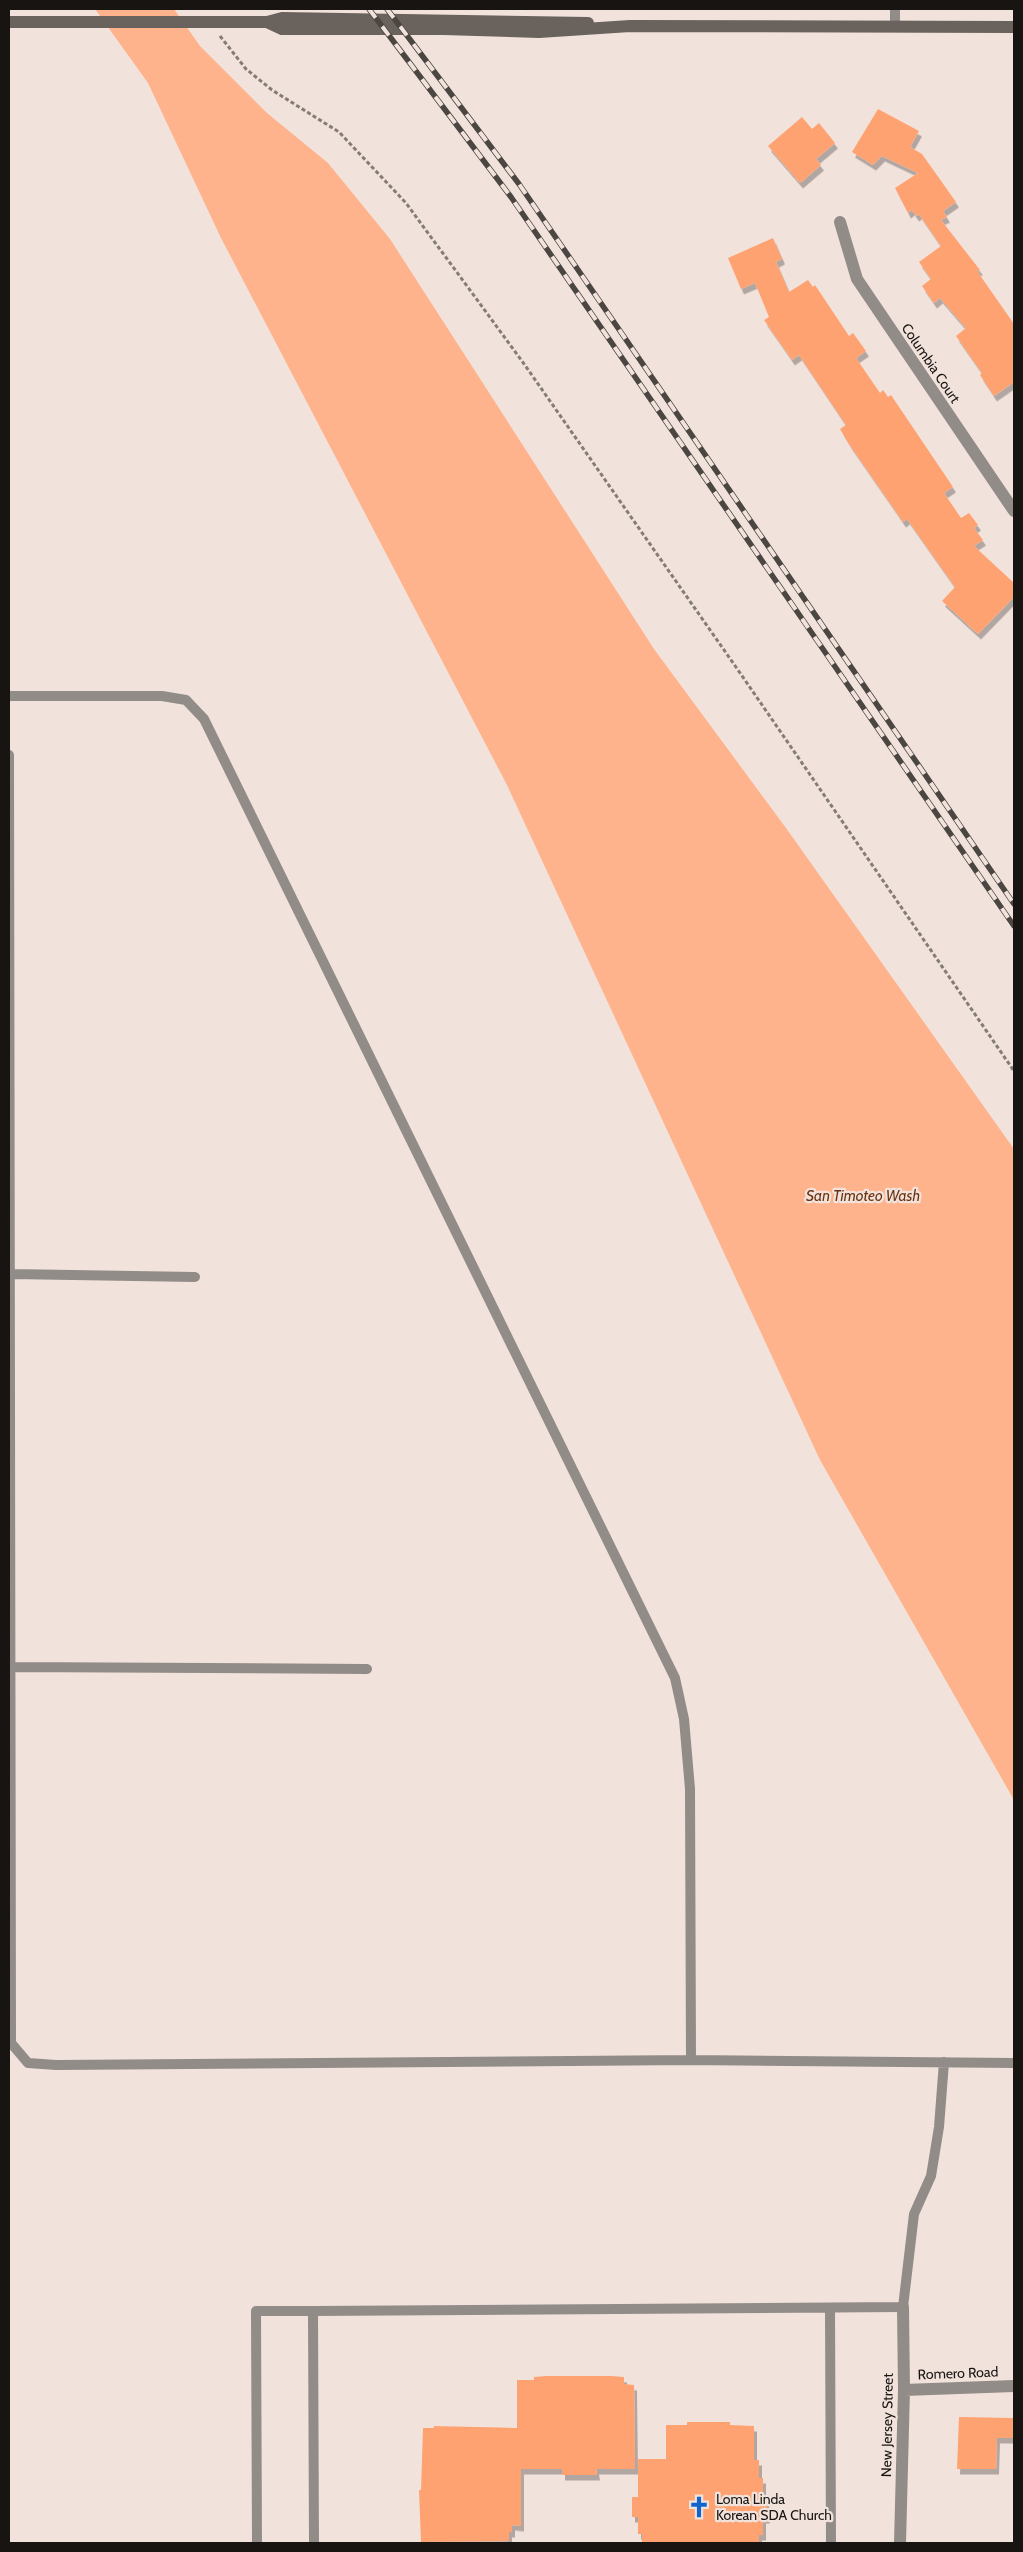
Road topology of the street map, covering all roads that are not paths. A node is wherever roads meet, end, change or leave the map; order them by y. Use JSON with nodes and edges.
{"nodes":[{"id":1,"x":895,"y":9,"type":"edge"},
{"id":2,"x":9,"y":22,"type":"edge"},
{"id":3,"x":895,"y":26,"type":"junction"},
{"id":4,"x":1014,"y":27,"type":"edge"},
{"id":5,"x":840,"y":222,"type":"dead end"},
{"id":6,"x":1014,"y":511,"type":"edge"},
{"id":7,"x":9,"y":696,"type":"edge"},
{"id":8,"x":9,"y":755,"type":"edge"},
{"id":9,"x":11,"y":1274,"type":"junction"},
{"id":10,"x":195,"y":1277,"type":"dead end"},
{"id":11,"x":12,"y":1667,"type":"junction"},
{"id":12,"x":367,"y":1669,"type":"dead end"},
{"id":13,"x":691,"y":2060,"type":"junction"},
{"id":14,"x":944,"y":2062,"type":"junction"},
{"id":15,"x":1014,"y":2063,"type":"edge"},
{"id":16,"x":902,"y":2307,"type":"junction"},
{"id":17,"x":830,"y":2308,"type":"junction"},
{"id":18,"x":313,"y":2311,"type":"junction"},
{"id":19,"x":1014,"y":2386,"type":"edge"},
{"id":20,"x":904,"y":2390,"type":"junction"},
{"id":21,"x":256,"y":2543,"type":"edge"},
{"id":22,"x":314,"y":2543,"type":"edge"},
{"id":23,"x":831,"y":2543,"type":"edge"},
{"id":24,"x":900,"y":2543,"type":"edge"}],
"edges":[{"from":1,"to":3,"type":"lane"},
{"from":2,"to":3,"type":"street","bridge":true},
{"from":3,"to":4,"type":"street"},
{"from":5,"to":6,"type":"street","name":"Columbia Court"},
{"from":7,"to":13,"type":"lane"},
{"from":8,"to":9,"type":"lane"},
{"from":9,"to":10,"type":"lane"},
{"from":9,"to":11,"type":"lane"},
{"from":11,"to":12,"type":"lane"},
{"from":11,"to":13,"type":"lane"},
{"from":13,"to":14,"type":"lane"},
{"from":14,"to":15,"type":"lane"},
{"from":14,"to":16,"type":"lane"},
{"from":16,"to":17,"type":"lane"},
{"from":16,"to":20,"type":"street","name":"New Jersey Street"},
{"from":17,"to":18,"type":"lane"},
{"from":17,"to":23,"type":"lane"},
{"from":18,"to":21,"type":"lane"},
{"from":18,"to":22,"type":"lane"},
{"from":19,"to":20,"type":"street","name":"Romero Road"},
{"from":20,"to":24,"type":"street","name":"New Jersey Street"}]}
